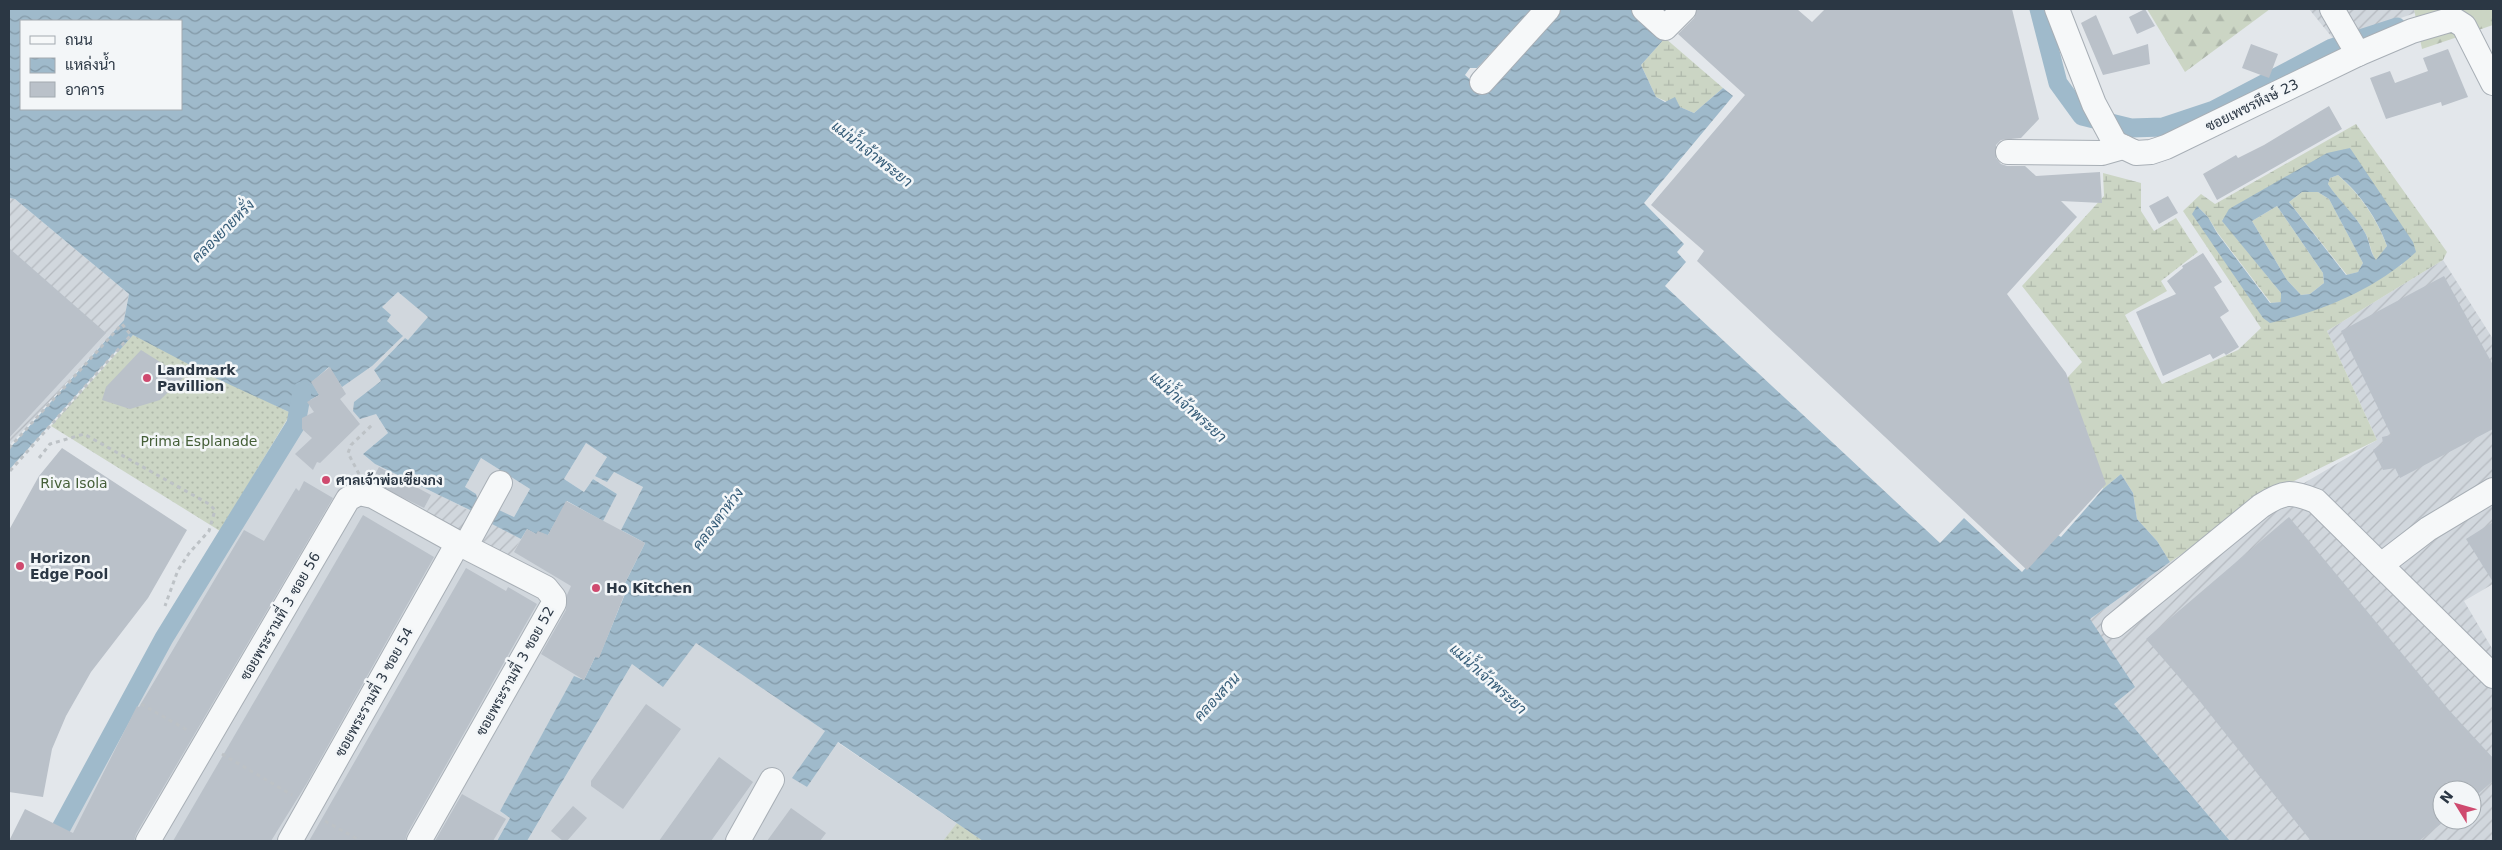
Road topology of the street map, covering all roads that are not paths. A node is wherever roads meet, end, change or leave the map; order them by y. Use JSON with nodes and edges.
{"nodes":[{"id":1,"x":1548,"y":9,"type":"edge"},
{"id":2,"x":1644,"y":9,"type":"edge"},
{"id":3,"x":1684,"y":9,"type":"edge"},
{"id":4,"x":2057,"y":9,"type":"edge"},
{"id":5,"x":2332,"y":9,"type":"edge"},
{"id":6,"x":2358,"y":54,"type":"junction"},
{"id":7,"x":1482,"y":82,"type":"dead end"},
{"id":8,"x":2493,"y":82,"type":"edge"},
{"id":9,"x":2123,"y":147,"type":"junction"},
{"id":10,"x":2008,"y":152,"type":"dead end"},
{"id":11,"x":500,"y":483,"type":"dead end"},
{"id":12,"x":2493,"y":490,"type":"edge"},
{"id":13,"x":461,"y":545,"type":"junction"},
{"id":14,"x":2381,"y":565,"type":"junction"},
{"id":15,"x":2114,"y":626,"type":"dead end"},
{"id":16,"x":2493,"y":676,"type":"edge"},
{"id":17,"x":772,"y":780,"type":"dead end"},
{"id":18,"x":148,"y":841,"type":"edge"},
{"id":19,"x":290,"y":841,"type":"edge"},
{"id":20,"x":419,"y":841,"type":"edge"},
{"id":21,"x":738,"y":841,"type":"edge"}],
"edges":[{"from":1,"to":7,"type":"street"},
{"from":2,"to":3,"type":"street"},
{"from":4,"to":9,"type":"street"},
{"from":5,"to":6,"type":"street"},
{"from":6,"to":8,"type":"street","name":"ซอยเพชรหึงษ์ 23"},
{"from":6,"to":9,"type":"street","name":"ซอยเพชรหึงษ์ 23"},
{"from":9,"to":10,"type":"street"},
{"from":11,"to":13,"type":"street","name":"ซอยพระรามที่ 3 ซอย 54"},
{"from":12,"to":14,"type":"street"},
{"from":13,"to":18,"type":"street","name":"ซอยพระรามที่ 3 ซอย 56"},
{"from":13,"to":19,"type":"street","name":"ซอยพระรามที่ 3 ซอย 54"},
{"from":13,"to":20,"type":"street","name":"ซอยพระรามที่ 3 ซอย 52"},
{"from":14,"to":15,"type":"street"},
{"from":14,"to":16,"type":"street"},
{"from":17,"to":21,"type":"street"}]}
